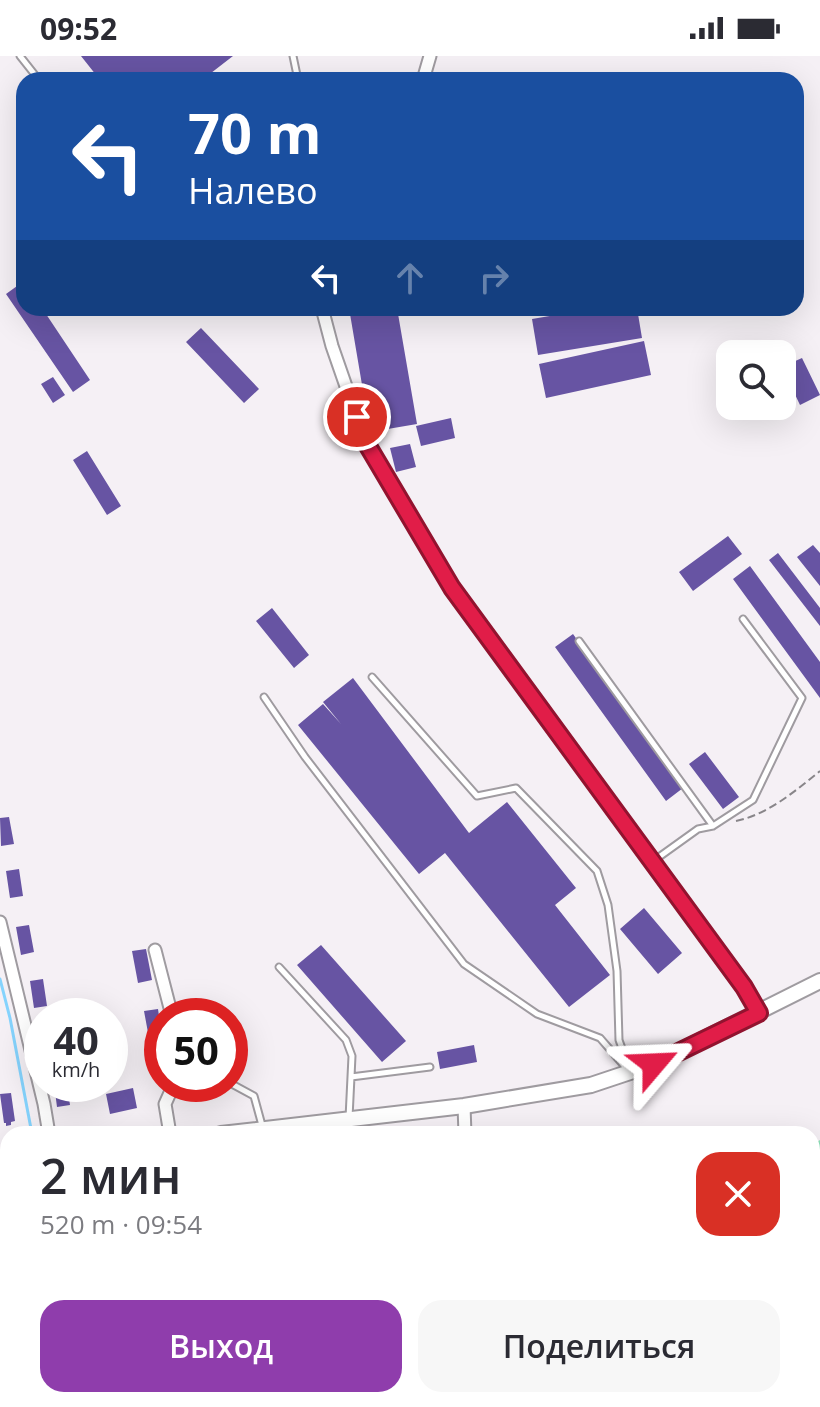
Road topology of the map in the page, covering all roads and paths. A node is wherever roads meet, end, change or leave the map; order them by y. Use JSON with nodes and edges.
{"nodes":[{"id":1,"x":20,"y":56,"type":"edge"},
{"id":2,"x":33,"y":72,"type":"edge"},
{"id":3,"x":324,"y":316,"type":"edge"},
{"id":4,"x":743,"y":619,"type":"dead end"},
{"id":5,"x":579,"y":641,"type":"dead end"},
{"id":6,"x":372,"y":677,"type":"dead end"},
{"id":7,"x":264,"y":697,"type":"dead end"},
{"id":8,"x":820,"y":771,"type":"edge"},
{"id":9,"x":736,"y":821,"type":"dead end"},
{"id":10,"x":713,"y":826,"type":"junction"},
{"id":11,"x":652,"y":862,"type":"junction"},
{"id":12,"x":0,"y":922,"type":"edge"},
{"id":13,"x":155,"y":950,"type":"dead end"},
{"id":14,"x":279,"y":967,"type":"dead end"},
{"id":15,"x":820,"y":981,"type":"edge"},
{"id":16,"x":167,"y":998,"type":"edge"},
{"id":17,"x":759,"y":1013,"type":"junction"},
{"id":18,"x":430,"y":1067,"type":"dead end"},
{"id":19,"x":631,"y":1073,"type":"junction"},
{"id":20,"x":351,"y":1077,"type":"junction"},
{"id":21,"x":248,"y":1093,"type":"edge"},
{"id":22,"x":166,"y":1102,"type":"edge"},
{"id":23,"x":464,"y":1106,"type":"junction"},
{"id":24,"x":349,"y":1119,"type":"junction"},
{"id":25,"x":48,"y":1126,"type":"edge"},
{"id":26,"x":169,"y":1126,"type":"edge"},
{"id":27,"x":262,"y":1126,"type":"edge"},
{"id":28,"x":303,"y":1126,"type":"edge"},
{"id":29,"x":465,"y":1126,"type":"edge"}],
"edges":[{"from":1,"to":2,"type":"lane"},
{"from":3,"to":11,"type":"street"},
{"from":4,"to":10,"type":"lane"},
{"from":5,"to":10,"type":"lane"},
{"from":6,"to":19,"type":"lane"},
{"from":7,"to":19,"type":"lane"},
{"from":8,"to":9,"type":"path"},
{"from":10,"to":11,"type":"lane"},
{"from":11,"to":17,"type":"street"},
{"from":12,"to":25,"type":"street"},
{"from":13,"to":16,"type":"street"},
{"from":14,"to":20,"type":"lane"},
{"from":15,"to":17,"type":"main road"},
{"from":17,"to":19,"type":"main road"},
{"from":18,"to":20,"type":"lane"},
{"from":19,"to":23,"type":"main road"},
{"from":20,"to":24,"type":"lane"},
{"from":21,"to":27,"type":"lane"},
{"from":22,"to":26,"type":"street"},
{"from":23,"to":24,"type":"main road"},
{"from":23,"to":29,"type":"street"},
{"from":24,"to":28,"type":"main road"}]}
